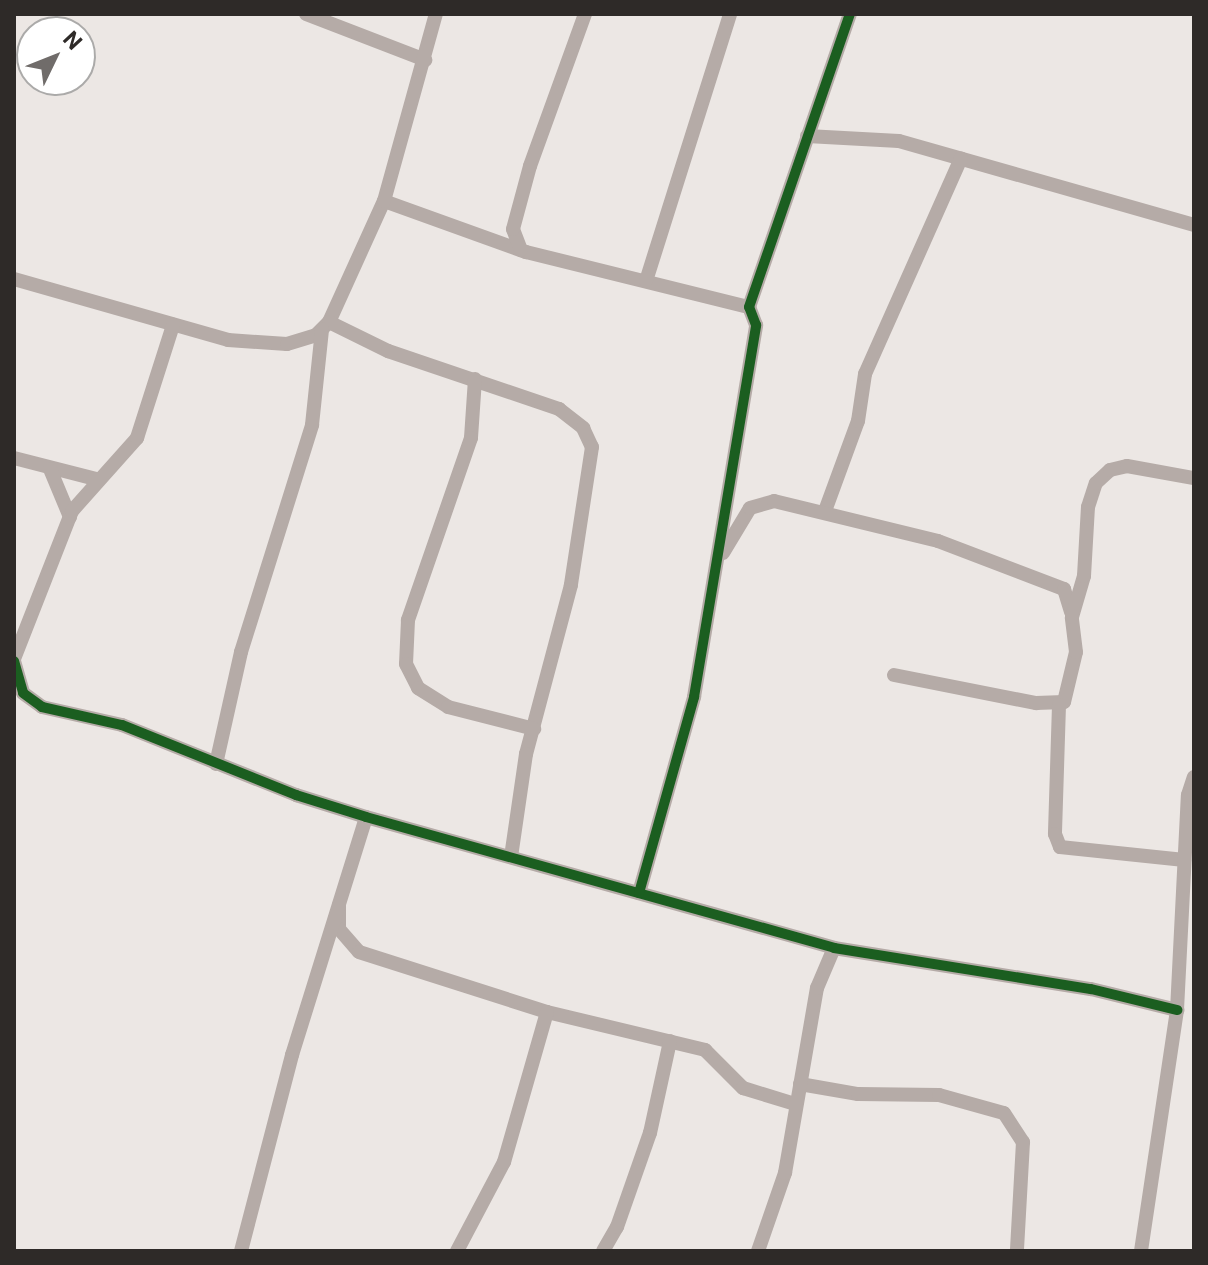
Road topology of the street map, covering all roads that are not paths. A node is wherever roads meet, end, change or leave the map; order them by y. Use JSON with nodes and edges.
{"nodes":[{"id":1,"x":306,"y":14,"type":"edge"},
{"id":2,"x":436,"y":14,"type":"edge"},
{"id":3,"x":585,"y":14,"type":"edge"},
{"id":4,"x":730,"y":14,"type":"edge"},
{"id":5,"x":850,"y":14,"type":"edge"},
{"id":6,"x":425,"y":60,"type":"junction"},
{"id":7,"x":807,"y":136,"type":"junction"},
{"id":8,"x":961,"y":158,"type":"junction"},
{"id":9,"x":384,"y":201,"type":"junction"},
{"id":10,"x":1194,"y":225,"type":"edge"},
{"id":11,"x":513,"y":229,"type":"junction"},
{"id":12,"x":495,"y":242,"type":"junction"},
{"id":13,"x":521,"y":250,"type":"junction"},
{"id":14,"x":14,"y":279,"type":"edge"},
{"id":15,"x":646,"y":281,"type":"junction"},
{"id":16,"x":749,"y":307,"type":"junction"},
{"id":17,"x":173,"y":325,"type":"junction"},
{"id":18,"x":326,"y":326,"type":"junction"},
{"id":19,"x":475,"y":379,"type":"junction"},
{"id":20,"x":14,"y":458,"type":"edge"},
{"id":21,"x":50,"y":469,"type":"junction"},
{"id":22,"x":1194,"y":478,"type":"edge"},
{"id":23,"x":96,"y":479,"type":"junction"},
{"id":24,"x":825,"y":511,"type":"junction"},
{"id":25,"x":70,"y":517,"type":"junction"},
{"id":26,"x":718,"y":560,"type":"junction"},
{"id":27,"x":1072,"y":617,"type":"junction"},
{"id":28,"x":14,"y":660,"type":"edge"},
{"id":29,"x":894,"y":675,"type":"dead end"},
{"id":30,"x":1059,"y":705,"type":"junction"},
{"id":31,"x":534,"y":729,"type":"junction"},
{"id":32,"x":216,"y":764,"type":"junction"},
{"id":33,"x":1194,"y":777,"type":"edge"},
{"id":34,"x":366,"y":817,"type":"junction"},
{"id":35,"x":511,"y":857,"type":"junction"},
{"id":36,"x":1184,"y":860,"type":"junction"},
{"id":37,"x":639,"y":893,"type":"junction"},
{"id":38,"x":339,"y":905,"type":"junction"},
{"id":39,"x":834,"y":948,"type":"junction"},
{"id":40,"x":1177,"y":1010,"type":"junction"},
{"id":41,"x":547,"y":1012,"type":"junction"},
{"id":42,"x":670,"y":1041,"type":"junction"},
{"id":43,"x":800,"y":1084,"type":"junction"},
{"id":44,"x":795,"y":1104,"type":"junction"},
{"id":45,"x":241,"y":1251,"type":"edge"},
{"id":46,"x":457,"y":1251,"type":"edge"},
{"id":47,"x":603,"y":1251,"type":"edge"},
{"id":48,"x":758,"y":1251,"type":"edge"},
{"id":49,"x":1017,"y":1251,"type":"edge"},
{"id":50,"x":1141,"y":1251,"type":"edge"}],
"edges":[{"from":1,"to":6,"type":"street"},
{"from":2,"to":6,"type":"street"},
{"from":3,"to":11,"type":"street"},
{"from":4,"to":15,"type":"street"},
{"from":5,"to":7,"type":"street"},
{"from":6,"to":9,"type":"street"},
{"from":7,"to":8,"type":"street"},
{"from":7,"to":16,"type":"street"},
{"from":8,"to":10,"type":"street"},
{"from":8,"to":24,"type":"street"},
{"from":9,"to":12,"type":"street"},
{"from":9,"to":18,"type":"street"},
{"from":11,"to":12,"type":"street"},
{"from":11,"to":13,"type":"street"},
{"from":12,"to":13,"type":"street"},
{"from":13,"to":15,"type":"street"},
{"from":14,"to":17,"type":"street"},
{"from":15,"to":16,"type":"street"},
{"from":16,"to":26,"type":"street"},
{"from":17,"to":18,"type":"street"},
{"from":17,"to":23,"type":"street"},
{"from":18,"to":19,"type":"street"},
{"from":18,"to":32,"type":"street"},
{"from":19,"to":31,"type":"street"},
{"from":19,"to":31,"type":"street"},
{"from":20,"to":21,"type":"street"},
{"from":21,"to":23,"type":"street"},
{"from":21,"to":25,"type":"street"},
{"from":22,"to":27,"type":"street"},
{"from":23,"to":25,"type":"street"},
{"from":24,"to":26,"type":"street"},
{"from":24,"to":27,"type":"street"},
{"from":25,"to":28,"type":"street"},
{"from":26,"to":37,"type":"street"},
{"from":27,"to":30,"type":"street"},
{"from":28,"to":32,"type":"street"},
{"from":29,"to":30,"type":"street"},
{"from":30,"to":36,"type":"street"},
{"from":31,"to":35,"type":"street"},
{"from":32,"to":34,"type":"street"},
{"from":33,"to":36,"type":"street"},
{"from":34,"to":35,"type":"street"},
{"from":34,"to":38,"type":"street"},
{"from":35,"to":37,"type":"street"},
{"from":36,"to":40,"type":"street"},
{"from":37,"to":39,"type":"street"},
{"from":38,"to":41,"type":"street"},
{"from":38,"to":45,"type":"street"},
{"from":39,"to":40,"type":"street"},
{"from":39,"to":43,"type":"street"},
{"from":40,"to":50,"type":"street"},
{"from":41,"to":42,"type":"street"},
{"from":41,"to":46,"type":"street"},
{"from":42,"to":44,"type":"street"},
{"from":42,"to":47,"type":"street"},
{"from":43,"to":44,"type":"street"},
{"from":43,"to":49,"type":"street"},
{"from":44,"to":48,"type":"street"}]}
